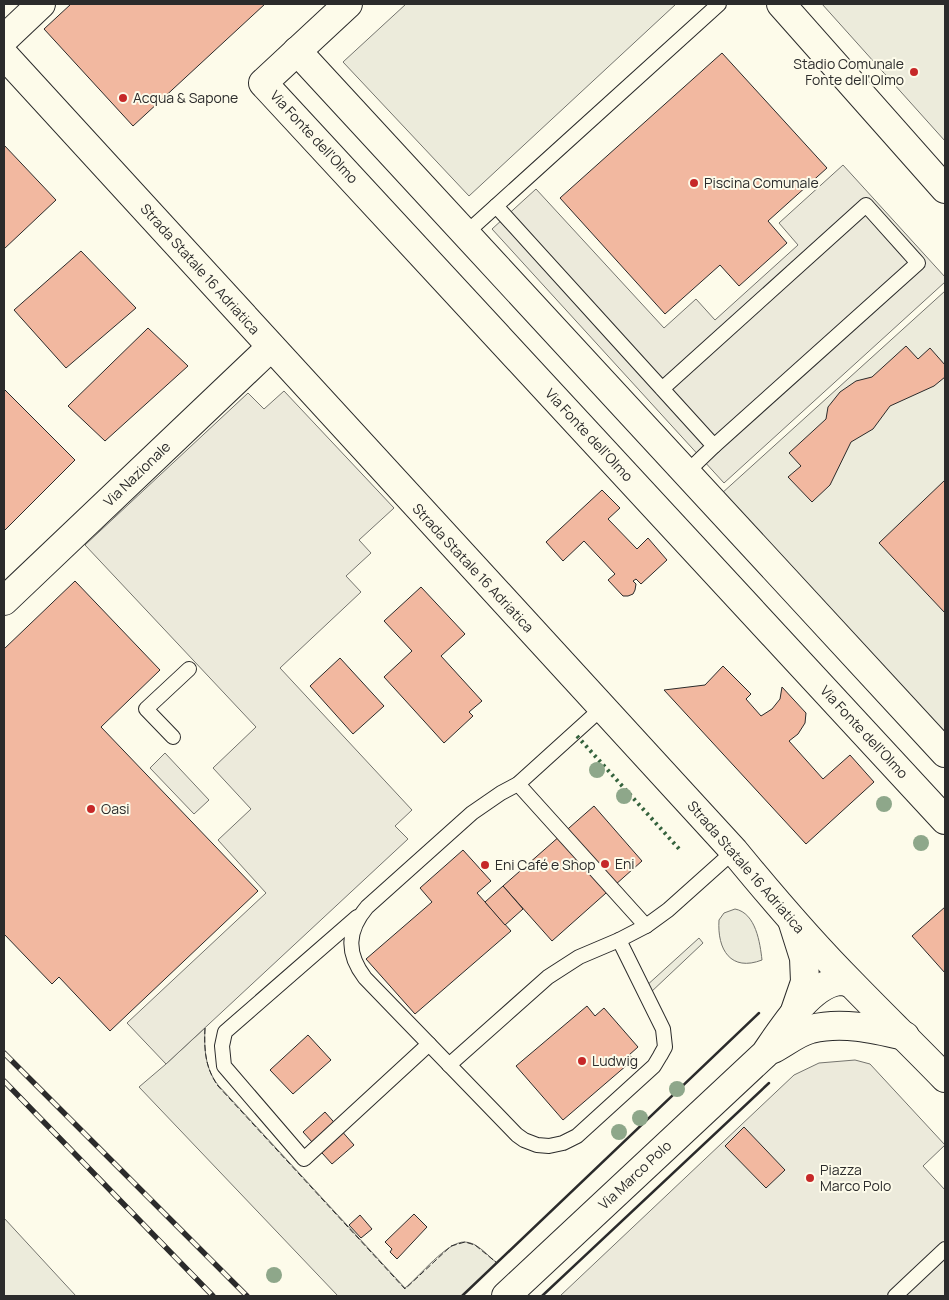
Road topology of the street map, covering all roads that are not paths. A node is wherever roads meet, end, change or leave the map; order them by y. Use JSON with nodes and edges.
{"nodes":[{"id":1,"x":41,"y":4,"type":"edge"},
{"id":2,"x":348,"y":4,"type":"edge"},
{"id":3,"x":720,"y":4,"type":"edge"},
{"id":4,"x":780,"y":4,"type":"edge"},
{"id":5,"x":4,"y":39,"type":"edge"},
{"id":6,"x":297,"y":51,"type":"junction"},
{"id":7,"x":4,"y":55,"type":"edge"},
{"id":8,"x":945,"y":189,"type":"edge"},
{"id":9,"x":496,"y":206,"type":"junction"},
{"id":10,"x":465,"y":234,"type":"junction"},
{"id":11,"x":271,"y":347,"type":"junction"},
{"id":12,"x":662,"y":389,"type":"junction"},
{"id":13,"x":714,"y":446,"type":"junction"},
{"id":14,"x":686,"y":473,"type":"junction"},
{"id":15,"x":4,"y":602,"type":"edge"},
{"id":16,"x":189,"y":669,"type":"dead end"},
{"id":17,"x":602,"y":708,"type":"junction"},
{"id":18,"x":173,"y":737,"type":"dead end"},
{"id":19,"x":945,"y":753,"type":"edge"},
{"id":20,"x":518,"y":784,"type":"junction"},
{"id":21,"x":945,"y":820,"type":"edge"},
{"id":22,"x":734,"y":851,"type":"junction"},
{"id":23,"x":367,"y":907,"type":"junction"},
{"id":24,"x":792,"y":920,"type":"junction"},
{"id":25,"x":646,"y":926,"type":"junction"},
{"id":26,"x":619,"y":940,"type":"junction"},
{"id":27,"x":850,"y":983,"type":"junction"},
{"id":28,"x":793,"y":1015,"type":"junction"},
{"id":29,"x":905,"y":1036,"type":"junction"},
{"id":30,"x":429,"y":1044,"type":"junction"},
{"id":31,"x":765,"y":1054,"type":"junction"},
{"id":32,"x":449,"y":1065,"type":"junction"},
{"id":33,"x":945,"y":1078,"type":"edge"},
{"id":34,"x":945,"y":1249,"type":"edge"},
{"id":35,"x":506,"y":1296,"type":"edge"},
{"id":36,"x":895,"y":1296,"type":"edge"}],
"edges":[{"from":1,"to":5,"type":"street"},
{"from":2,"to":6,"type":"street","name":"Via Fonte dell'Olmo"},
{"from":3,"to":9,"type":"lane"},
{"from":4,"to":8,"type":"street"},
{"from":6,"to":10,"type":"street"},
{"from":6,"to":21,"type":"street","name":"Via Fonte dell'Olmo"},
{"from":7,"to":11,"type":"street","name":"Strada Statale 16 Adriatica"},
{"from":9,"to":10,"type":"lane"},
{"from":9,"to":12,"type":"lane"},
{"from":10,"to":14,"type":"street"},
{"from":11,"to":15,"type":"street","name":"Via Nazionale"},
{"from":11,"to":17,"type":"street","name":"Strada Statale 16 Adriatica"},
{"from":12,"to":13,"type":"lane"},
{"from":12,"to":13,"type":"lane"},
{"from":13,"to":14,"type":"lane"},
{"from":14,"to":19,"type":"street"},
{"from":16,"to":18,"type":"lane"},
{"from":17,"to":20,"type":"lane"},
{"from":17,"to":22,"type":"street","name":"Strada Statale 16 Adriatica"},
{"from":20,"to":23,"type":"lane"},
{"from":20,"to":25,"type":"lane"},
{"from":22,"to":24,"type":"street","name":"Strada Statale 16 Adriatica"},
{"from":22,"to":25,"type":"lane"},
{"from":23,"to":30,"type":"lane"},
{"from":23,"to":30,"type":"lane"},
{"from":24,"to":27,"type":"street","name":"Strada Statale 16 Adriatica"},
{"from":24,"to":28,"type":"street","name":"Via Marco Polo"},
{"from":25,"to":26,"type":"lane"},
{"from":26,"to":32,"type":"lane"},
{"from":26,"to":32,"type":"lane"},
{"from":27,"to":28,"type":"street","name":"Via Marco Polo"},
{"from":27,"to":29,"type":"street","name":"Strada Statale 16 Adriatica"},
{"from":28,"to":31,"type":"street","name":"Via Marco Polo"},
{"from":29,"to":31,"type":"street","name":"Via Marco Polo"},
{"from":29,"to":33,"type":"street","name":"Strada Statale 16 Adriatica"},
{"from":30,"to":32,"type":"lane"},
{"from":31,"to":35,"type":"street","name":"Via Marco Polo"},
{"from":34,"to":36,"type":"lane"}]}
